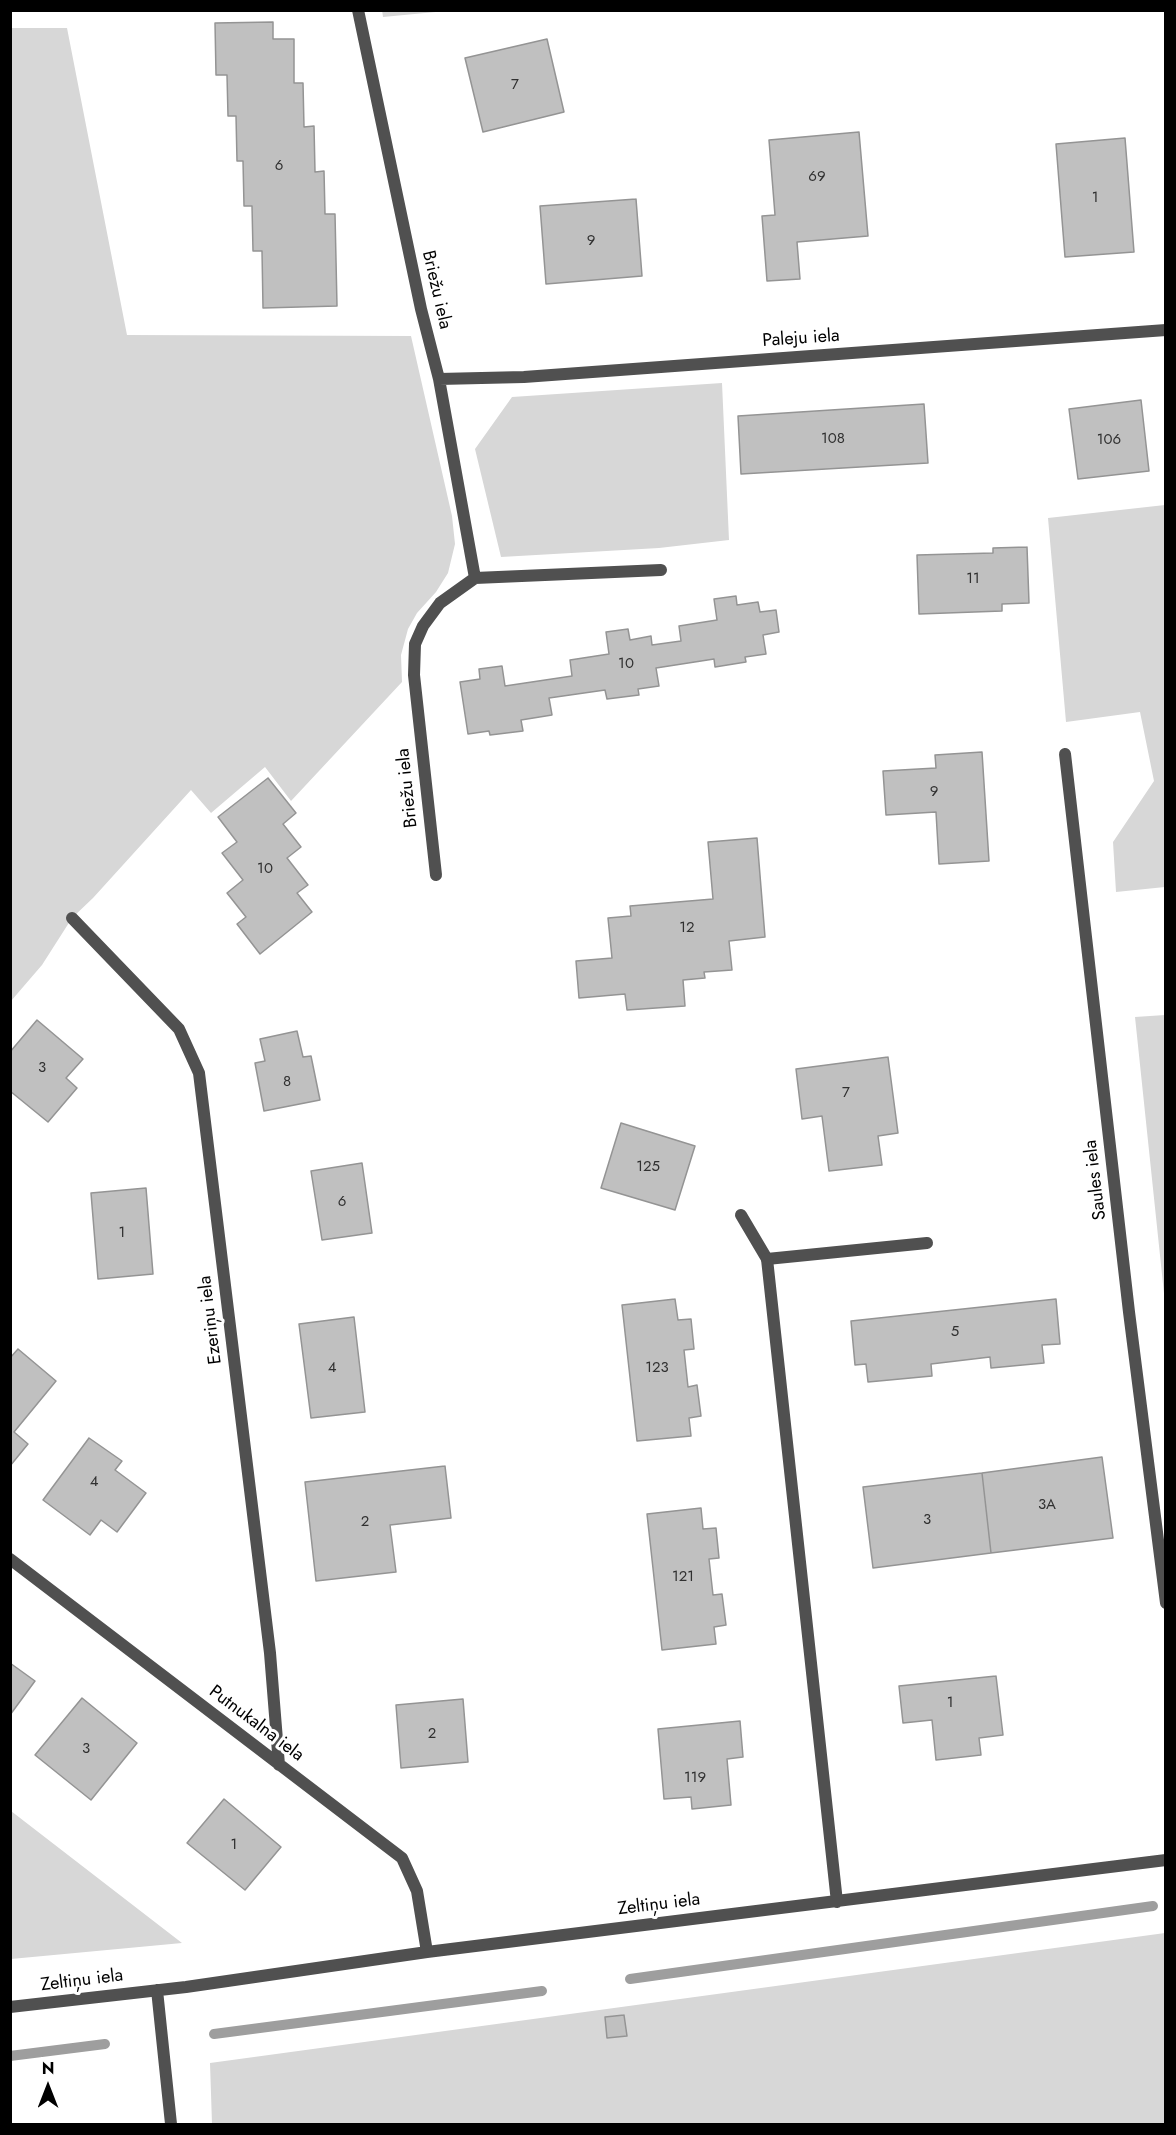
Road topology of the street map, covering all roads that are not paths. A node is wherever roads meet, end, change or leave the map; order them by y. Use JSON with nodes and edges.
{"nodes":[{"id":1,"x":358,"y":10,"type":"edge"},
{"id":2,"x":1166,"y":330,"type":"edge"},
{"id":3,"x":439,"y":379,"type":"junction"},
{"id":4,"x":662,"y":570,"type":"dead end"},
{"id":5,"x":475,"y":578,"type":"junction"},
{"id":6,"x":1065,"y":754,"type":"dead end"},
{"id":7,"x":436,"y":875,"type":"dead end"},
{"id":8,"x":72,"y":918,"type":"dead end"},
{"id":9,"x":741,"y":1215,"type":"dead end"},
{"id":10,"x":927,"y":1243,"type":"dead end"},
{"id":11,"x":767,"y":1259,"type":"junction"},
{"id":12,"x":10,"y":1559,"type":"edge"},
{"id":13,"x":1166,"y":1603,"type":"edge"},
{"id":14,"x":279,"y":1765,"type":"junction"},
{"id":15,"x":1166,"y":1860,"type":"edge"},
{"id":16,"x":837,"y":1902,"type":"junction"},
{"id":17,"x":427,"y":1952,"type":"junction"},
{"id":18,"x":158,"y":1990,"type":"junction"},
{"id":19,"x":10,"y":2007,"type":"edge"},
{"id":20,"x":171,"y":2124,"type":"edge"}],
"edges":[{"from":1,"to":3,"type":"street","name":"Briežu iela"},
{"from":2,"to":3,"type":"street","name":"Paleju iela"},
{"from":3,"to":5,"type":"street","name":"Briežu iela"},
{"from":4,"to":5,"type":"street"},
{"from":5,"to":7,"type":"street","name":"Briežu iela"},
{"from":6,"to":13,"type":"street","name":"Saules iela"},
{"from":8,"to":14,"type":"street","name":"Ezeriņu iela"},
{"from":9,"to":11,"type":"street"},
{"from":10,"to":11,"type":"street"},
{"from":11,"to":16,"type":"street"},
{"from":12,"to":14,"type":"street","name":"Putnukalna iela"},
{"from":14,"to":17,"type":"street","name":"Putnukalna iela"},
{"from":15,"to":16,"type":"street","name":"Zeltiņu iela"},
{"from":16,"to":17,"type":"street","name":"Zeltiņu iela"},
{"from":17,"to":18,"type":"street","name":"Zeltiņu iela"},
{"from":18,"to":19,"type":"street","name":"Zeltiņu iela"},
{"from":18,"to":20,"type":"street"}]}
